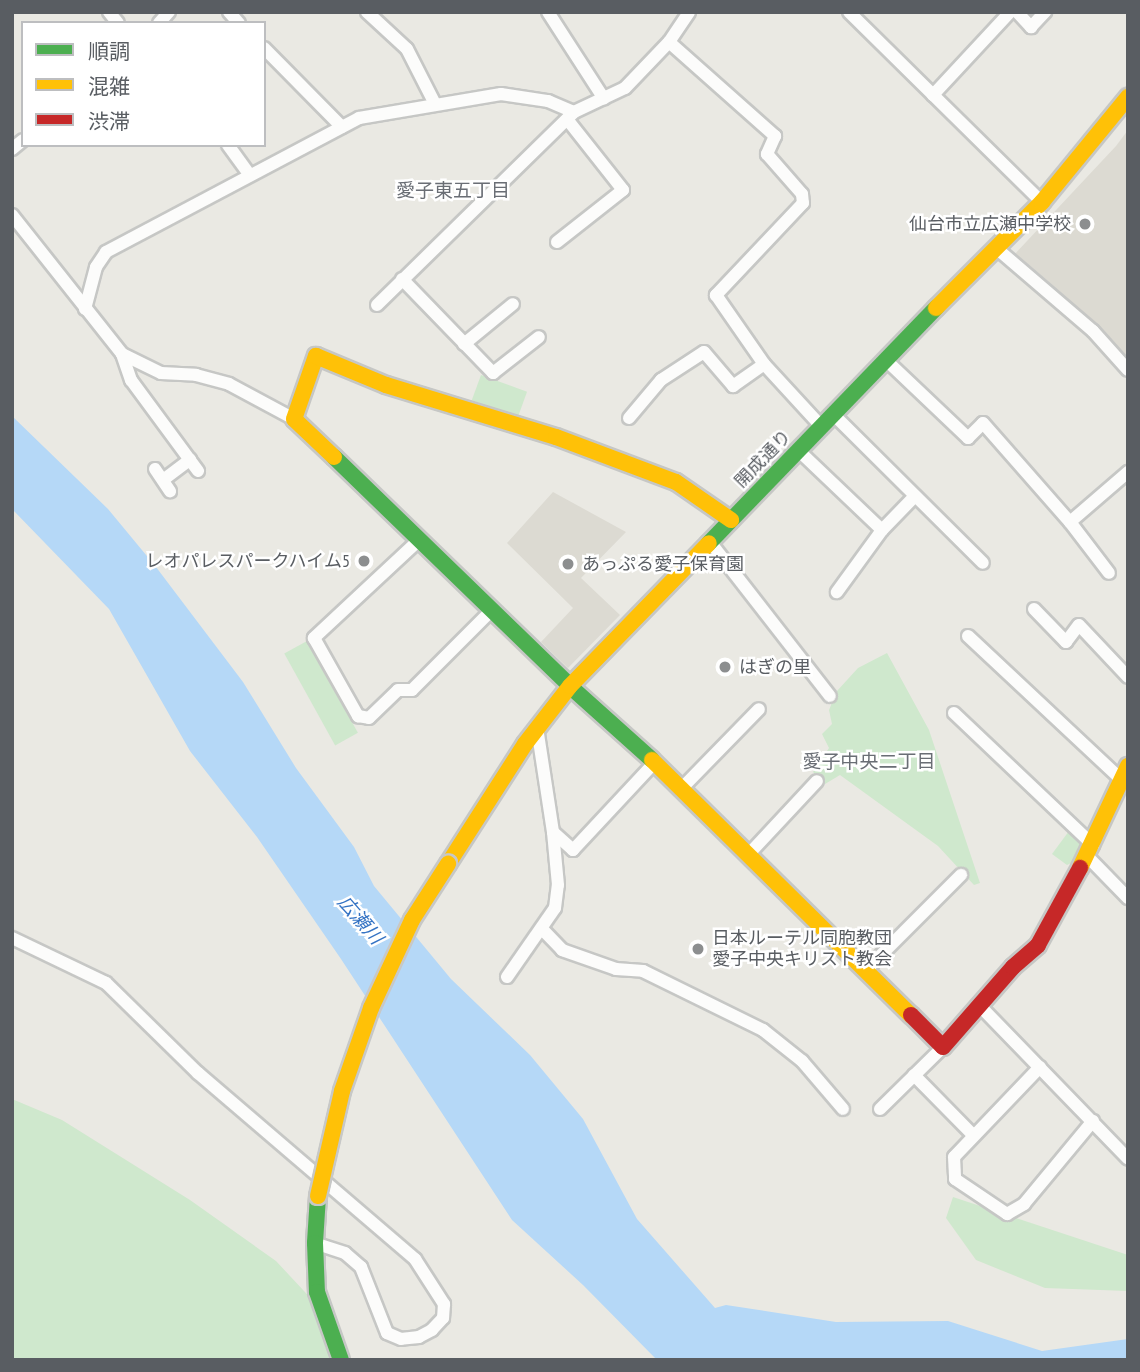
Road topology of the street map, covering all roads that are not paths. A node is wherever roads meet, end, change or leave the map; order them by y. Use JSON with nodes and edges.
{"nodes":[{"id":1,"x":367,"y":12,"type":"edge"},
{"id":2,"x":548,"y":12,"type":"edge"},
{"id":3,"x":689,"y":12,"type":"edge"},
{"id":4,"x":849,"y":12,"type":"edge"},
{"id":5,"x":1010,"y":12,"type":"edge"},
{"id":6,"x":1017,"y":12,"type":"edge"},
{"id":7,"x":1045,"y":12,"type":"edge"},
{"id":8,"x":669,"y":43,"type":"junction"},
{"id":9,"x":266,"y":50,"type":"edge"},
{"id":10,"x":933,"y":95,"type":"junction"},
{"id":11,"x":1128,"y":97,"type":"edge"},
{"id":12,"x":604,"y":99,"type":"junction"},
{"id":13,"x":435,"y":104,"type":"junction"},
{"id":14,"x":570,"y":116,"type":"junction"},
{"id":15,"x":342,"y":127,"type":"junction"},
{"id":16,"x":229,"y":147,"type":"edge"},
{"id":17,"x":249,"y":174,"type":"junction"},
{"id":18,"x":1042,"y":202,"type":"junction"},
{"id":19,"x":12,"y":215,"type":"edge"},
{"id":20,"x":557,"y":242,"type":"dead end"},
{"id":21,"x":995,"y":247,"type":"junction"},
{"id":22,"x":402,"y":279,"type":"junction"},
{"id":23,"x":513,"y":304,"type":"dead end"},
{"id":24,"x":377,"y":305,"type":"dead end"},
{"id":25,"x":85,"y":309,"type":"junction"},
{"id":26,"x":540,"y":337,"type":"dead end"},
{"id":27,"x":464,"y":344,"type":"junction"},
{"id":28,"x":121,"y":354,"type":"junction"},
{"id":29,"x":887,"y":361,"type":"junction"},
{"id":30,"x":764,"y":364,"type":"junction"},
{"id":31,"x":1128,"y":370,"type":"edge"},
{"id":32,"x":833,"y":414,"type":"junction"},
{"id":33,"x":629,"y":418,"type":"dead end"},
{"id":34,"x":294,"y":419,"type":"junction"},
{"id":35,"x":821,"y":426,"type":"junction"},
{"id":36,"x":798,"y":450,"type":"junction"},
{"id":37,"x":190,"y":460,"type":"junction"},
{"id":38,"x":155,"y":469,"type":"dead end"},
{"id":39,"x":198,"y":471,"type":"dead end"},
{"id":40,"x":1128,"y":472,"type":"edge"},
{"id":41,"x":915,"y":496,"type":"junction"},
{"id":42,"x":731,"y":520,"type":"junction"},
{"id":43,"x":1070,"y":522,"type":"junction"},
{"id":44,"x":882,"y":530,"type":"junction"},
{"id":45,"x":419,"y":540,"type":"junction"},
{"id":46,"x":710,"y":542,"type":"junction"},
{"id":47,"x":983,"y":563,"type":"dead end"},
{"id":48,"x":1109,"y":573,"type":"dead end"},
{"id":49,"x":837,"y":592,"type":"dead end"},
{"id":50,"x":492,"y":610,"type":"junction"},
{"id":51,"x":1034,"y":610,"type":"dead end"},
{"id":52,"x":968,"y":636,"type":"dead end"},
{"id":53,"x":1128,"y":677,"type":"edge"},
{"id":54,"x":570,"y":685,"type":"junction"},
{"id":55,"x":830,"y":696,"type":"dead end"},
{"id":56,"x":759,"y":709,"type":"dead end"},
{"id":57,"x":954,"y":713,"type":"dead end"},
{"id":58,"x":537,"y":728,"type":"junction"},
{"id":59,"x":655,"y":762,"type":"junction"},
{"id":60,"x":1124,"y":772,"type":"edge"},
{"id":61,"x":817,"y":781,"type":"dead end"},
{"id":62,"x":682,"y":788,"type":"junction"},
{"id":63,"x":553,"y":832,"type":"junction"},
{"id":64,"x":1090,"y":850,"type":"junction"},
{"id":65,"x":748,"y":856,"type":"junction"},
{"id":66,"x":961,"y":875,"type":"dead end"},
{"id":67,"x":1128,"y":898,"type":"edge"},
{"id":68,"x":543,"y":930,"type":"junction"},
{"id":69,"x":12,"y":938,"type":"edge"},
{"id":70,"x":865,"y":971,"type":"junction"},
{"id":71,"x":507,"y":977,"type":"dead end"},
{"id":72,"x":979,"y":1005,"type":"junction"},
{"id":73,"x":943,"y":1048,"type":"junction"},
{"id":74,"x":1040,"y":1067,"type":"junction"},
{"id":75,"x":914,"y":1075,"type":"junction"},
{"id":76,"x":844,"y":1110,"type":"dead end"},
{"id":77,"x":880,"y":1110,"type":"dead end"},
{"id":78,"x":1093,"y":1121,"type":"junction"},
{"id":79,"x":973,"y":1135,"type":"junction"},
{"id":80,"x":1128,"y":1159,"type":"edge"},
{"id":81,"x":315,"y":1243,"type":"junction"},
{"id":82,"x":341,"y":1360,"type":"edge"}],
"edges":[{"from":1,"to":13,"type":"street"},
{"from":2,"to":12,"type":"street"},
{"from":3,"to":8,"type":"street"},
{"from":4,"to":10,"type":"street"},
{"from":5,"to":10,"type":"street"},
{"from":6,"to":7,"type":"street"},
{"from":8,"to":12,"type":"street"},
{"from":8,"to":30,"type":"street"},
{"from":9,"to":15,"type":"street"},
{"from":10,"to":18,"type":"street"},
{"from":11,"to":18,"type":"street","name":"開成通り"},
{"from":12,"to":14,"type":"street"},
{"from":13,"to":14,"type":"street"},
{"from":13,"to":15,"type":"street"},
{"from":14,"to":20,"type":"street"},
{"from":14,"to":22,"type":"street"},
{"from":15,"to":17,"type":"street"},
{"from":16,"to":17,"type":"street"},
{"from":17,"to":25,"type":"street"},
{"from":18,"to":21,"type":"street","name":"開成通り"},
{"from":19,"to":25,"type":"street"},
{"from":21,"to":29,"type":"street","name":"開成通り"},
{"from":21,"to":31,"type":"street"},
{"from":22,"to":24,"type":"street"},
{"from":22,"to":27,"type":"street"},
{"from":23,"to":27,"type":"street"},
{"from":25,"to":28,"type":"street"},
{"from":26,"to":27,"type":"street"},
{"from":28,"to":34,"type":"street"},
{"from":28,"to":37,"type":"street"},
{"from":29,"to":32,"type":"street","name":"開成通り"},
{"from":29,"to":43,"type":"street"},
{"from":30,"to":33,"type":"street"},
{"from":30,"to":35,"type":"street"},
{"from":32,"to":35,"type":"street","name":"開成通り"},
{"from":32,"to":41,"type":"street"},
{"from":34,"to":42,"type":"street"},
{"from":34,"to":45,"type":"street"},
{"from":35,"to":36,"type":"street","name":"開成通り"},
{"from":36,"to":42,"type":"street","name":"開成通り"},
{"from":36,"to":44,"type":"street"},
{"from":37,"to":38,"type":"street"},
{"from":37,"to":39,"type":"street"},
{"from":40,"to":43,"type":"street"},
{"from":41,"to":44,"type":"street"},
{"from":41,"to":47,"type":"street"},
{"from":42,"to":46,"type":"street","name":"開成通り"},
{"from":43,"to":48,"type":"street"},
{"from":44,"to":49,"type":"street"},
{"from":45,"to":50,"type":"street"},
{"from":45,"to":50,"type":"street"},
{"from":46,"to":54,"type":"street","name":"開成通り"},
{"from":46,"to":55,"type":"street"},
{"from":50,"to":54,"type":"street"},
{"from":51,"to":53,"type":"street"},
{"from":52,"to":60,"type":"street"},
{"from":54,"to":58,"type":"street","name":"開成通り"},
{"from":54,"to":59,"type":"street"},
{"from":56,"to":62,"type":"street"},
{"from":57,"to":64,"type":"street"},
{"from":58,"to":63,"type":"street"},
{"from":58,"to":81,"type":"street","name":"開成通り","bridge":true},
{"from":59,"to":62,"type":"street"},
{"from":59,"to":63,"type":"street"},
{"from":60,"to":64,"type":"street"},
{"from":61,"to":65,"type":"street"},
{"from":62,"to":65,"type":"street"},
{"from":63,"to":68,"type":"street"},
{"from":64,"to":67,"type":"street"},
{"from":64,"to":72,"type":"street"},
{"from":65,"to":70,"type":"street"},
{"from":66,"to":70,"type":"street"},
{"from":68,"to":71,"type":"street"},
{"from":68,"to":76,"type":"street"},
{"from":69,"to":81,"type":"street"},
{"from":70,"to":73,"type":"street"},
{"from":72,"to":73,"type":"street"},
{"from":72,"to":74,"type":"street"},
{"from":73,"to":75,"type":"street"},
{"from":74,"to":78,"type":"street"},
{"from":74,"to":79,"type":"street"},
{"from":75,"to":77,"type":"street"},
{"from":75,"to":79,"type":"street"},
{"from":78,"to":79,"type":"street"},
{"from":78,"to":80,"type":"street"},
{"from":81,"to":82,"type":"street","name":"開成通り"}]}
